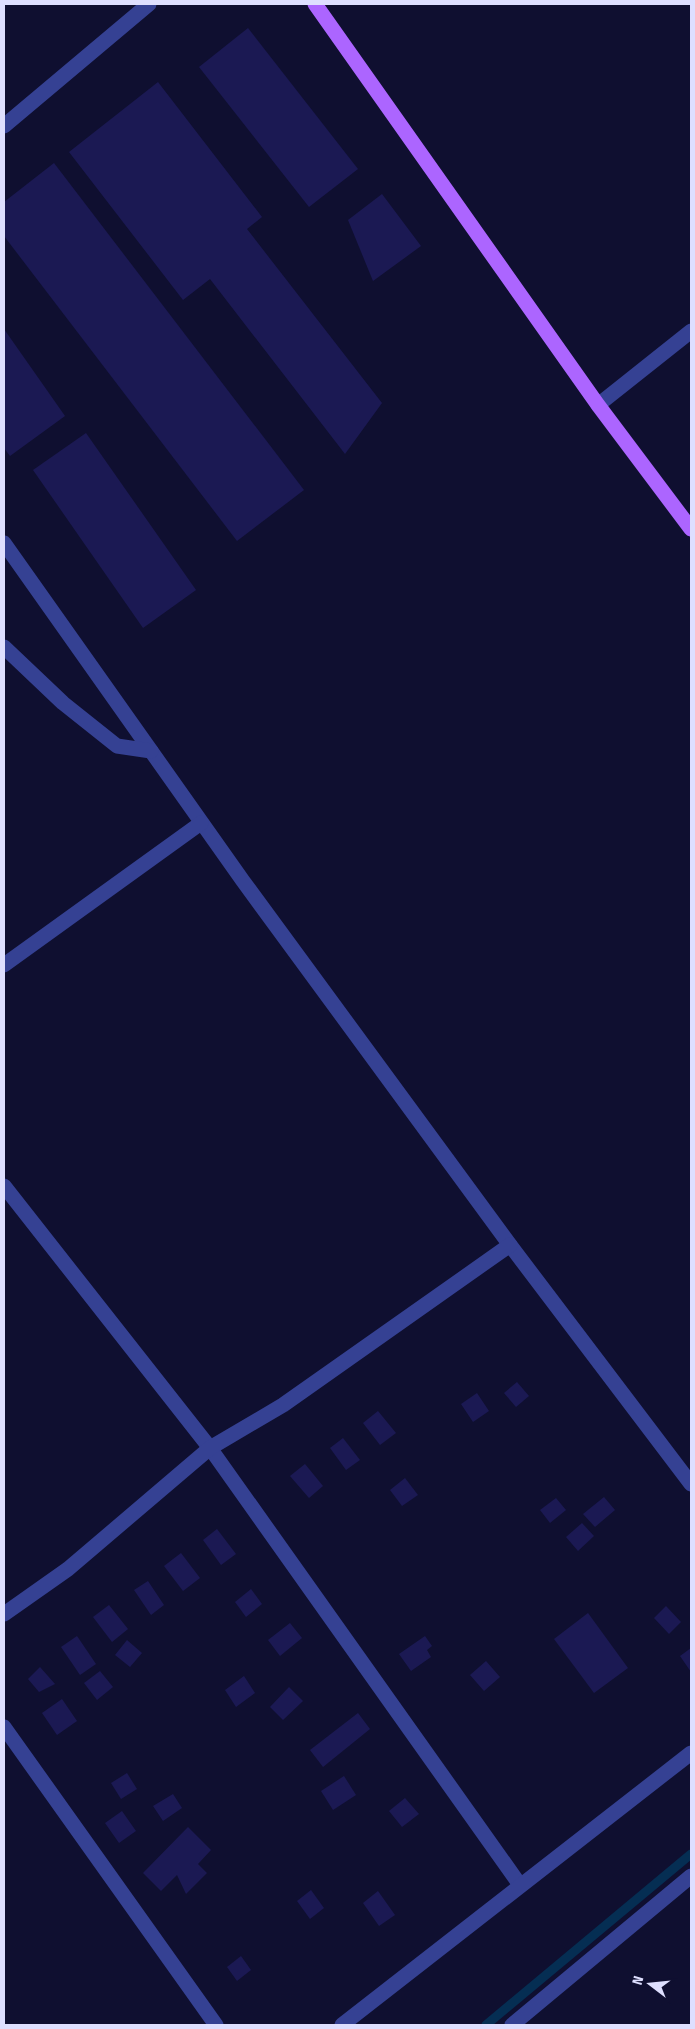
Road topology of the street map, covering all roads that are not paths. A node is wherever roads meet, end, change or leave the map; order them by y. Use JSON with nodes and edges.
{"nodes":[{"id":1,"x":149,"y":4,"type":"edge"},
{"id":2,"x":315,"y":4,"type":"edge"},
{"id":3,"x":4,"y":126,"type":"edge"},
{"id":4,"x":691,"y":331,"type":"edge"},
{"id":5,"x":598,"y":405,"type":"junction"},
{"id":6,"x":691,"y":529,"type":"edge"},
{"id":7,"x":4,"y":543,"type":"edge"},
{"id":8,"x":4,"y":647,"type":"edge"},
{"id":9,"x":151,"y":751,"type":"junction"},
{"id":10,"x":201,"y":822,"type":"junction"},
{"id":11,"x":4,"y":965,"type":"edge"},
{"id":12,"x":4,"y":1186,"type":"edge"},
{"id":13,"x":510,"y":1245,"type":"junction"},
{"id":14,"x":210,"y":1448,"type":"junction"},
{"id":15,"x":691,"y":1484,"type":"edge"},
{"id":16,"x":4,"y":1614,"type":"edge"},
{"id":17,"x":4,"y":1727,"type":"edge"},
{"id":18,"x":691,"y":1753,"type":"edge"},
{"id":19,"x":691,"y":1876,"type":"edge"},
{"id":20,"x":520,"y":1884,"type":"junction"},
{"id":21,"x":216,"y":2025,"type":"edge"},
{"id":22,"x":342,"y":2025,"type":"edge"},
{"id":23,"x":512,"y":2025,"type":"edge"}],
"edges":[{"from":1,"to":3,"type":"street"},
{"from":2,"to":5,"type":"main road"},
{"from":4,"to":5,"type":"street"},
{"from":5,"to":6,"type":"main road"},
{"from":7,"to":9,"type":"street"},
{"from":8,"to":9,"type":"street"},
{"from":9,"to":10,"type":"street"},
{"from":10,"to":11,"type":"street"},
{"from":10,"to":13,"type":"street"},
{"from":12,"to":14,"type":"street"},
{"from":13,"to":14,"type":"street"},
{"from":13,"to":15,"type":"street"},
{"from":14,"to":16,"type":"street"},
{"from":14,"to":20,"type":"street"},
{"from":17,"to":21,"type":"street"},
{"from":18,"to":20,"type":"street"},
{"from":19,"to":23,"type":"street"},
{"from":20,"to":22,"type":"street"}]}
